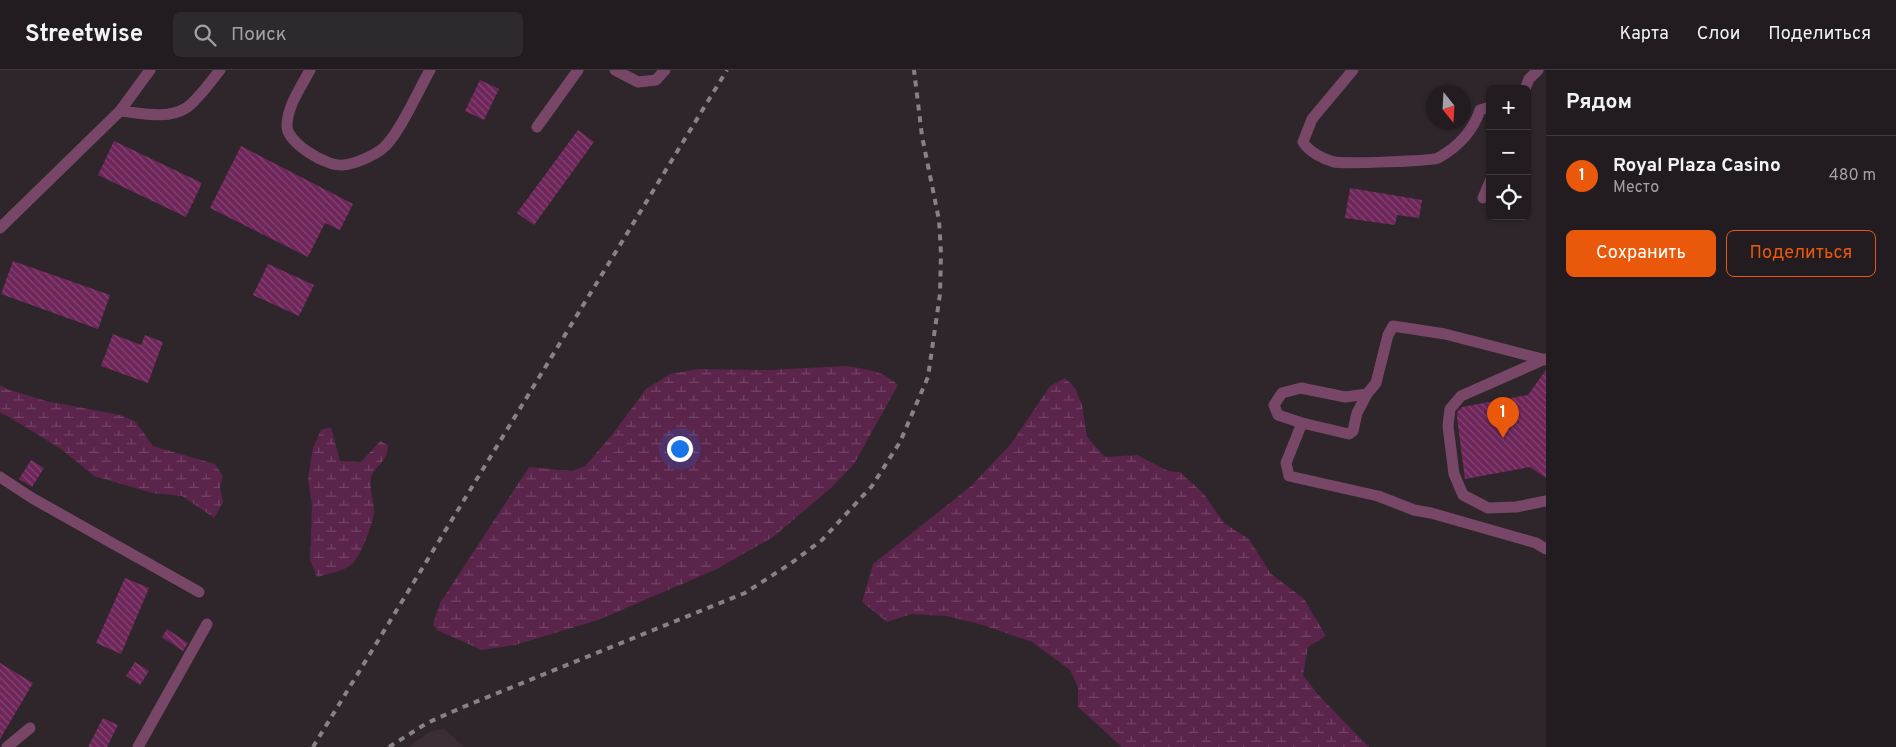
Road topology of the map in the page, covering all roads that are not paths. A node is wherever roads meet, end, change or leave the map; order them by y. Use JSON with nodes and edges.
{"nodes":[{"id":1,"x":150,"y":70,"type":"edge"},
{"id":2,"x":220,"y":70,"type":"edge"},
{"id":3,"x":310,"y":70,"type":"edge"},
{"id":4,"x":430,"y":70,"type":"edge"},
{"id":5,"x":578,"y":70,"type":"edge"},
{"id":6,"x":615,"y":70,"type":"edge"},
{"id":7,"x":665,"y":70,"type":"edge"},
{"id":8,"x":1353,"y":70,"type":"edge"},
{"id":9,"x":1538,"y":70,"type":"edge"},
{"id":10,"x":1527,"y":85,"type":"edge"},
{"id":11,"x":1486,"y":108,"type":"edge"},
{"id":12,"x":120,"y":111,"type":"junction"},
{"id":13,"x":537,"y":128,"type":"dead end"},
{"id":14,"x":1486,"y":190,"type":"edge"},
{"id":15,"x":1483,"y":198,"type":"dead end"},
{"id":16,"x":0,"y":228,"type":"edge"},
{"id":17,"x":1545,"y":360,"type":"edge"},
{"id":18,"x":1367,"y":394,"type":"junction"},
{"id":19,"x":1302,"y":423,"type":"junction"},
{"id":20,"x":0,"y":477,"type":"edge"},
{"id":21,"x":1546,"y":501,"type":"edge"},
{"id":22,"x":1546,"y":549,"type":"edge"},
{"id":23,"x":199,"y":592,"type":"dead end"},
{"id":24,"x":207,"y":624,"type":"dead end"},
{"id":25,"x":30,"y":728,"type":"dead end"},
{"id":26,"x":6,"y":747,"type":"edge"},
{"id":27,"x":138,"y":747,"type":"edge"}],
"edges":[{"from":1,"to":12,"type":"street"},
{"from":2,"to":12,"type":"street"},
{"from":3,"to":4,"type":"street"},
{"from":5,"to":13,"type":"street"},
{"from":6,"to":7,"type":"street"},
{"from":8,"to":11,"type":"street"},
{"from":9,"to":10,"type":"street"},
{"from":12,"to":16,"type":"street"},
{"from":14,"to":15,"type":"street"},
{"from":17,"to":18,"type":"street"},
{"from":17,"to":21,"type":"street"},
{"from":18,"to":19,"type":"street"},
{"from":18,"to":19,"type":"street"},
{"from":19,"to":22,"type":"street"},
{"from":20,"to":23,"type":"street"},
{"from":24,"to":27,"type":"street"},
{"from":25,"to":26,"type":"street"}]}
